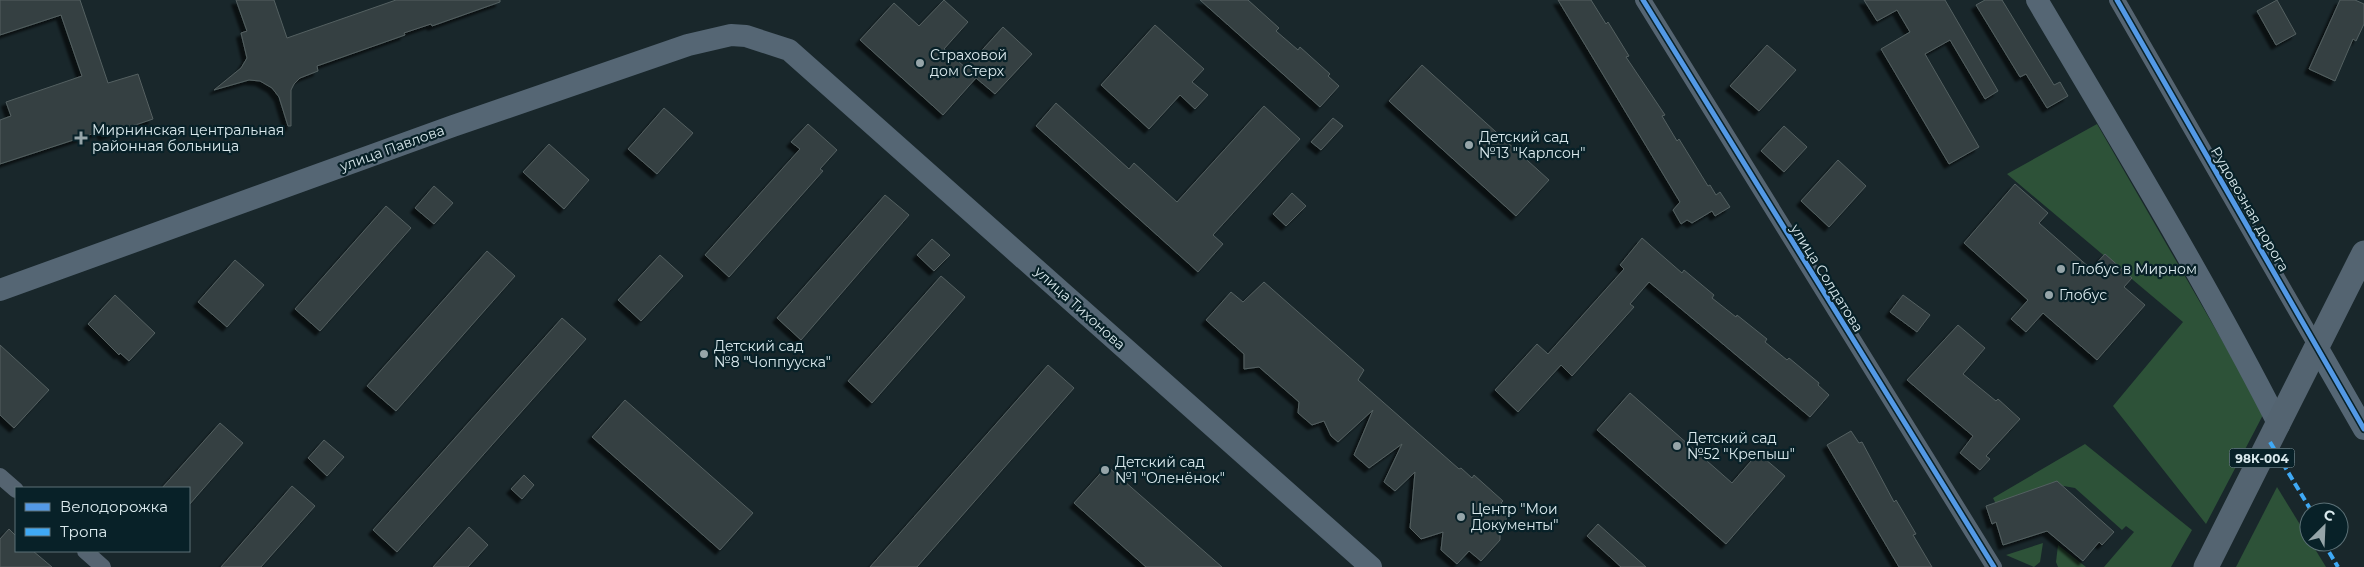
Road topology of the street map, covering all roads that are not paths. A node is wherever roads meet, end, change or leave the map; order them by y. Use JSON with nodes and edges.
{"nodes":[{"id":1,"x":1642,"y":0,"type":"edge"},
{"id":2,"x":2037,"y":0,"type":"edge"},
{"id":3,"x":2117,"y":0,"type":"edge"},
{"id":4,"x":789,"y":50,"type":"joint"},
{"id":5,"x":2364,"y":253,"type":"edge"},
{"id":6,"x":0,"y":290,"type":"edge"},
{"id":7,"x":2316,"y":347,"type":"junction"},
{"id":8,"x":2279,"y":425,"type":"junction"},
{"id":9,"x":2364,"y":428,"type":"edge"},
{"id":10,"x":0,"y":476,"type":"edge"},
{"id":11,"x":15,"y":489,"type":"edge"},
{"id":12,"x":85,"y":552,"type":"edge"},
{"id":13,"x":103,"y":567,"type":"edge"},
{"id":14,"x":1371,"y":567,"type":"edge"},
{"id":15,"x":1994,"y":567,"type":"edge"},
{"id":16,"x":2206,"y":567,"type":"edge"}],
"edges":[{"from":1,"to":15,"type":"street","name":"улица Солдатова"},
{"from":2,"to":8,"type":"main road"},
{"from":3,"to":7,"type":"street","name":"Рудовозная дорога"},
{"from":4,"to":6,"type":"main road","name":"улица Павлова"},
{"from":4,"to":14,"type":"main road","name":"улица Тихонова"},
{"from":5,"to":7,"type":"main road","number":"98К-004"},
{"from":7,"to":8,"type":"main road","number":"98К-004"},
{"from":7,"to":9,"type":"main road","name":"Рудовозная дорога"},
{"from":8,"to":16,"type":"main road","number":"98К-004"},
{"from":10,"to":11,"type":"street"},
{"from":12,"to":13,"type":"street"}]}
